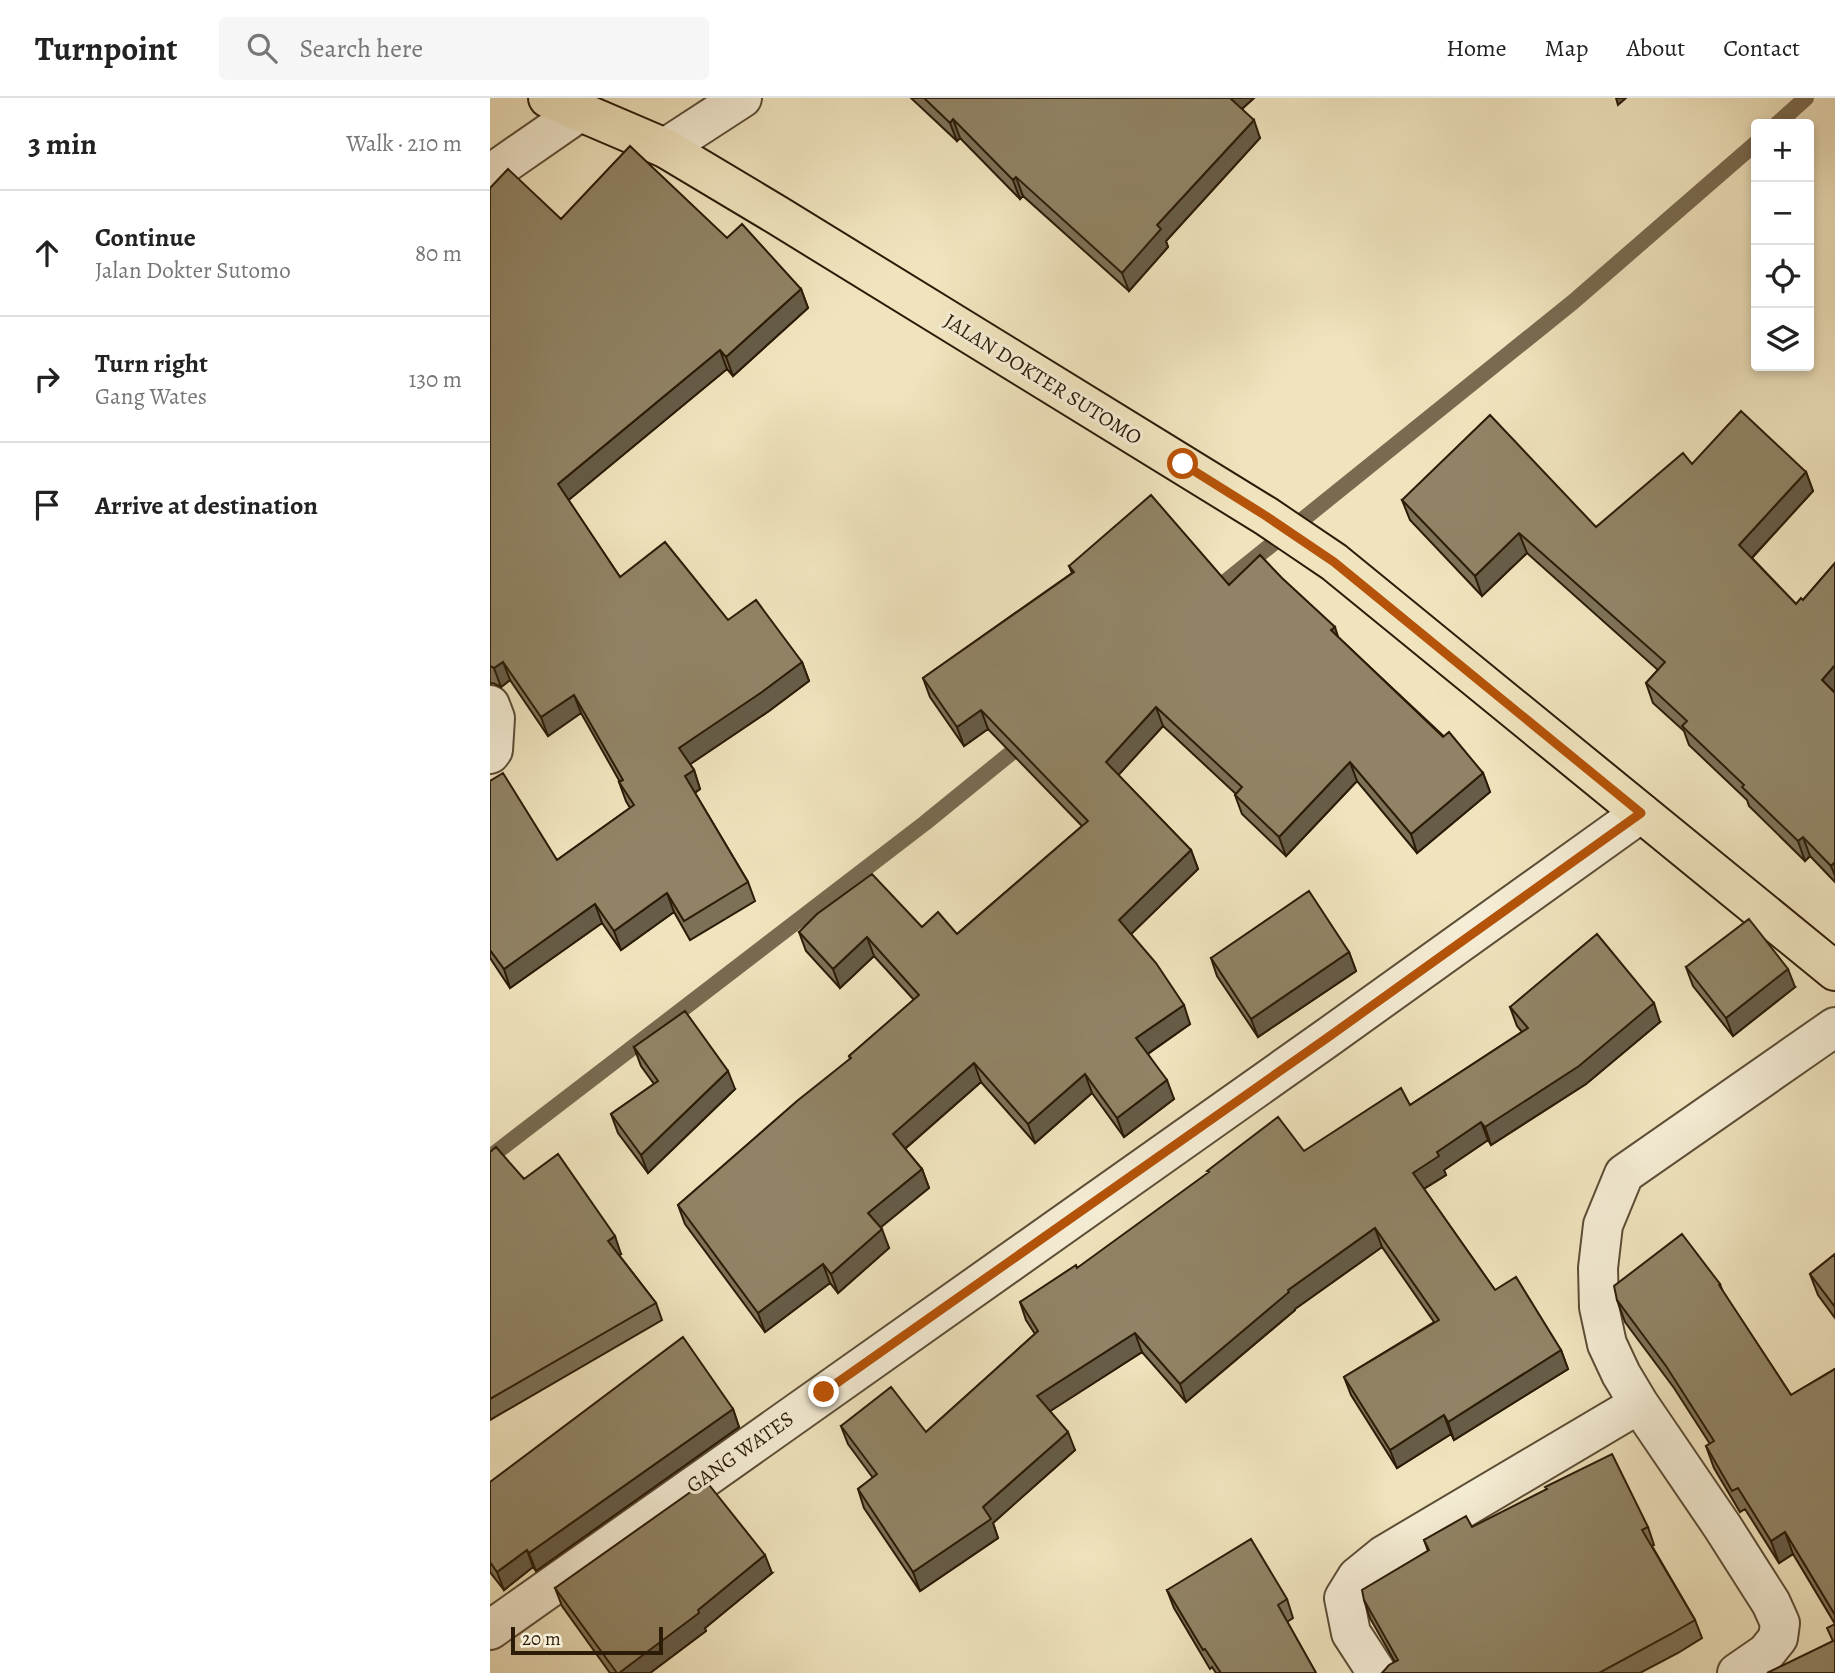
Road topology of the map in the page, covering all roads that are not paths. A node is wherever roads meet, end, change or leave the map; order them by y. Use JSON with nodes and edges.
{"nodes":[{"id":1,"x":742,"y":98,"type":"edge"},
{"id":2,"x":564,"y":105,"type":"edge"},
{"id":3,"x":665,"y":148,"type":"junction"},
{"id":4,"x":490,"y":174,"type":"edge"},
{"id":5,"x":490,"y":705,"type":"edge"},
{"id":6,"x":490,"y":754,"type":"edge"},
{"id":7,"x":1641,"y":813,"type":"junction"},
{"id":8,"x":1835,"y":971,"type":"edge"},
{"id":9,"x":1835,"y":1027,"type":"edge"},
{"id":10,"x":1639,"y":1404,"type":"junction"},
{"id":11,"x":490,"y":1630,"type":"edge"},
{"id":12,"x":1377,"y":1673,"type":"edge"},
{"id":13,"x":1737,"y":1673,"type":"edge"}],
"edges":[{"from":1,"to":3,"type":"street"},
{"from":2,"to":3,"type":"main road","name":"JALAN DOKTER SUTOMO"},
{"from":2,"to":4,"type":"street"},
{"from":3,"to":7,"type":"main road","name":"JALAN DOKTER SUTOMO"},
{"from":5,"to":6,"type":"street"},
{"from":7,"to":8,"type":"main road","name":"JALAN DOKTER SUTOMO"},
{"from":7,"to":11,"type":"street","name":"GANG WATES"},
{"from":9,"to":10,"type":"street"},
{"from":10,"to":12,"type":"street"},
{"from":10,"to":13,"type":"street"}]}
